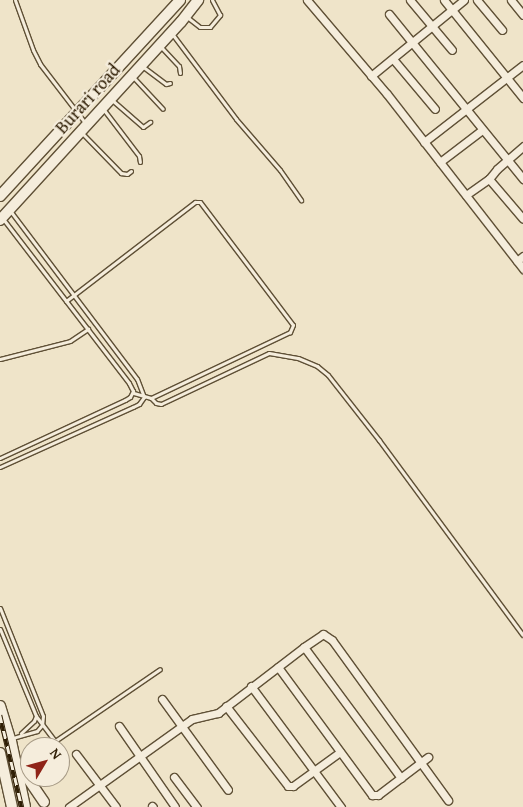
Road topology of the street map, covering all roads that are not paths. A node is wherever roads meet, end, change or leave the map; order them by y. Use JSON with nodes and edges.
{"nodes":[{"id":1,"x":15,"y":0,"type":"edge"},
{"id":2,"x":180,"y":0,"type":"edge"},
{"id":3,"x":198,"y":0,"type":"edge"},
{"id":4,"x":212,"y":0,"type":"edge"},
{"id":5,"x":307,"y":0,"type":"edge"},
{"id":6,"x":410,"y":0,"type":"edge"},
{"id":7,"x":444,"y":0,"type":"edge"},
{"id":8,"x":464,"y":0,"type":"edge"},
{"id":9,"x":477,"y":0,"type":"edge"},
{"id":10,"x":511,"y":0,"type":"edge"},
{"id":11,"x":452,"y":10,"type":"junction"},
{"id":12,"x":389,"y":14,"type":"dead end"},
{"id":13,"x":523,"y":15,"type":"edge"},
{"id":14,"x":186,"y":16,"type":"junction"},
{"id":15,"x":433,"y":26,"type":"junction"},
{"id":16,"x":502,"y":30,"type":"dead end"},
{"id":17,"x":171,"y":32,"type":"junction"},
{"id":18,"x":412,"y":42,"type":"junction"},
{"id":19,"x":159,"y":46,"type":"junction"},
{"id":20,"x":452,"y":50,"type":"dead end"},
{"id":21,"x":393,"y":59,"type":"junction"},
{"id":22,"x":141,"y":65,"type":"junction"},
{"id":23,"x":523,"y":65,"type":"edge"},
{"id":24,"x":180,"y":74,"type":"dead end"},
{"id":25,"x":132,"y":76,"type":"junction"},
{"id":26,"x":371,"y":76,"type":"junction"},
{"id":27,"x":508,"y":77,"type":"junction"},
{"id":28,"x":170,"y":83,"type":"dead end"},
{"id":29,"x":523,"y":98,"type":"edge"},
{"id":30,"x":111,"y":99,"type":"junction"},
{"id":31,"x":103,"y":108,"type":"junction"},
{"id":32,"x":162,"y":109,"type":"dead end"},
{"id":33,"x":435,"y":110,"type":"dead end"},
{"id":34,"x":466,"y":110,"type":"junction"},
{"id":35,"x":76,"y":113,"type":"junction"},
{"id":36,"x":150,"y":122,"type":"dead end"},
{"id":37,"x":84,"y":128,"type":"junction"},
{"id":38,"x":482,"y":130,"type":"junction"},
{"id":39,"x":424,"y":142,"type":"junction"},
{"id":40,"x":523,"y":146,"type":"edge"},
{"id":41,"x":508,"y":160,"type":"junction"},
{"id":42,"x":140,"y":162,"type":"dead end"},
{"id":43,"x":440,"y":162,"type":"junction"},
{"id":44,"x":131,"y":171,"type":"dead end"},
{"id":45,"x":489,"y":179,"type":"junction"},
{"id":46,"x":523,"y":179,"type":"edge"},
{"id":47,"x":466,"y":195,"type":"junction"},
{"id":48,"x":0,"y":196,"type":"edge"},
{"id":49,"x":301,"y":200,"type":"dead end"},
{"id":50,"x":9,"y":209,"type":"junction"},
{"id":51,"x":1,"y":219,"type":"edge"},
{"id":52,"x":523,"y":220,"type":"edge"},
{"id":53,"x":520,"y":258,"type":"edge"},
{"id":54,"x":523,"y":269,"type":"edge"},
{"id":55,"x":74,"y":295,"type":"junction"},
{"id":56,"x":66,"y":301,"type":"junction"},
{"id":57,"x":88,"y":329,"type":"junction"},
{"id":58,"x":119,"y":355,"type":"junction"},
{"id":59,"x":0,"y":359,"type":"edge"},
{"id":60,"x":112,"y":361,"type":"junction"},
{"id":61,"x":133,"y":393,"type":"junction"},
{"id":62,"x":144,"y":397,"type":"junction"},
{"id":63,"x":151,"y":398,"type":"junction"},
{"id":64,"x":48,"y":435,"type":"junction"},
{"id":65,"x":52,"y":444,"type":"junction"},
{"id":66,"x":0,"y":458,"type":"edge"},
{"id":67,"x":0,"y":467,"type":"edge"},
{"id":68,"x":0,"y":608,"type":"edge"},
{"id":69,"x":0,"y":628,"type":"edge"},
{"id":70,"x":523,"y":635,"type":"edge"},
{"id":71,"x":304,"y":647,"type":"junction"},
{"id":72,"x":278,"y":667,"type":"junction"},
{"id":73,"x":160,"y":669,"type":"dead end"},
{"id":74,"x":251,"y":686,"type":"junction"},
{"id":75,"x":162,"y":699,"type":"dead end"},
{"id":76,"x":0,"y":706,"type":"edge"},
{"id":77,"x":226,"y":706,"type":"junction"},
{"id":78,"x":36,"y":716,"type":"junction"},
{"id":79,"x":42,"y":725,"type":"junction"},
{"id":80,"x":119,"y":726,"type":"dead end"},
{"id":81,"x":182,"y":726,"type":"junction"},
{"id":82,"x":21,"y":734,"type":"junction"},
{"id":83,"x":10,"y":739,"type":"junction"},
{"id":84,"x":340,"y":752,"type":"junction"},
{"id":85,"x":0,"y":753,"type":"edge"},
{"id":86,"x":76,"y":754,"type":"dead end"},
{"id":87,"x":141,"y":757,"type":"junction"},
{"id":88,"x":428,"y":757,"type":"dead end"},
{"id":89,"x":15,"y":760,"type":"junction"},
{"id":90,"x":421,"y":763,"type":"junction"},
{"id":91,"x":313,"y":771,"type":"junction"},
{"id":92,"x":174,"y":777,"type":"dead end"},
{"id":93,"x":401,"y":778,"type":"junction"},
{"id":94,"x":100,"y":785,"type":"junction"},
{"id":95,"x":228,"y":790,"type":"dead end"},
{"id":96,"x":448,"y":800,"type":"dead end"},
{"id":97,"x":24,"y":802,"type":"edge"},
{"id":98,"x":11,"y":803,"type":"edge"},
{"id":99,"x":46,"y":805,"type":"edge"},
{"id":100,"x":69,"y":807,"type":"edge"},
{"id":101,"x":116,"y":807,"type":"edge"},
{"id":102,"x":175,"y":807,"type":"edge"},
{"id":103,"x":197,"y":807,"type":"edge"},
{"id":104,"x":340,"y":807,"type":"edge"}],
"edges":[{"from":1,"to":35,"type":"lane"},
{"from":2,"to":35,"type":"main road","name":"Burari road"},
{"from":3,"to":14,"type":"main road","name":"Burari road"},
{"from":4,"to":14,"type":"lane"},
{"from":5,"to":26,"type":"street"},
{"from":6,"to":15,"type":"street"},
{"from":7,"to":11,"type":"street"},
{"from":8,"to":11,"type":"street"},
{"from":9,"to":16,"type":"street"},
{"from":10,"to":13,"type":"street"},
{"from":11,"to":15,"type":"street"},
{"from":11,"to":27,"type":"street"},
{"from":12,"to":18,"type":"street"},
{"from":14,"to":17,"type":"main road","name":"Burari road"},
{"from":15,"to":18,"type":"street"},
{"from":15,"to":20,"type":"street"},
{"from":17,"to":19,"type":"main road","name":"Burari road"},
{"from":17,"to":49,"type":"lane"},
{"from":18,"to":21,"type":"street"},
{"from":18,"to":34,"type":"street"},
{"from":19,"to":22,"type":"main road","name":"Burari road"},
{"from":19,"to":24,"type":"lane"},
{"from":21,"to":26,"type":"street"},
{"from":21,"to":33,"type":"street"},
{"from":22,"to":25,"type":"main road","name":"Burari road"},
{"from":22,"to":28,"type":"lane"},
{"from":23,"to":27,"type":"street"},
{"from":25,"to":30,"type":"main road","name":"Burari road"},
{"from":25,"to":32,"type":"lane"},
{"from":26,"to":39,"type":"street"},
{"from":27,"to":29,"type":"street"},
{"from":27,"to":34,"type":"street"},
{"from":30,"to":31,"type":"main road","name":"Burari road"},
{"from":30,"to":36,"type":"lane"},
{"from":31,"to":37,"type":"main road","name":"Burari road"},
{"from":31,"to":42,"type":"lane"},
{"from":34,"to":38,"type":"street"},
{"from":34,"to":39,"type":"street"},
{"from":35,"to":37,"type":"lane"},
{"from":35,"to":48,"type":"main road","name":"Burari road"},
{"from":37,"to":44,"type":"lane"},
{"from":37,"to":50,"type":"main road","name":"Burari road"},
{"from":38,"to":41,"type":"street"},
{"from":38,"to":43,"type":"street"},
{"from":39,"to":43,"type":"street"},
{"from":40,"to":41,"type":"street"},
{"from":41,"to":45,"type":"street"},
{"from":41,"to":46,"type":"street"},
{"from":43,"to":47,"type":"street"},
{"from":45,"to":47,"type":"street"},
{"from":45,"to":52,"type":"street"},
{"from":47,"to":53,"type":"street"},
{"from":50,"to":51,"type":"main road","name":"Burari road"},
{"from":50,"to":55,"type":"lane"},
{"from":51,"to":56,"type":"lane"},
{"from":53,"to":54,"type":"street"},
{"from":55,"to":56,"type":"lane"},
{"from":55,"to":58,"type":"lane"},
{"from":55,"to":63,"type":"lane"},
{"from":56,"to":57,"type":"lane"},
{"from":57,"to":59,"type":"lane"},
{"from":57,"to":60,"type":"lane"},
{"from":58,"to":60,"type":"lane"},
{"from":58,"to":62,"type":"lane"},
{"from":60,"to":61,"type":"lane"},
{"from":61,"to":62,"type":"lane"},
{"from":61,"to":64,"type":"lane"},
{"from":62,"to":63,"type":"lane"},
{"from":62,"to":65,"type":"lane"},
{"from":63,"to":70,"type":"lane"},
{"from":64,"to":65,"type":"lane"},
{"from":64,"to":66,"type":"lane"},
{"from":65,"to":67,"type":"lane"},
{"from":68,"to":79,"type":"lane"},
{"from":69,"to":78,"type":"lane"},
{"from":71,"to":72,"type":"street"},
{"from":71,"to":90,"type":"street"},
{"from":71,"to":93,"type":"street"},
{"from":72,"to":74,"type":"street"},
{"from":72,"to":84,"type":"street"},
{"from":73,"to":79,"type":"lane"},
{"from":74,"to":77,"type":"street"},
{"from":74,"to":91,"type":"street"},
{"from":75,"to":81,"type":"street"},
{"from":76,"to":83,"type":"main road"},
{"from":77,"to":81,"type":"street"},
{"from":77,"to":91,"type":"street"},
{"from":78,"to":79,"type":"lane"},
{"from":78,"to":82,"type":"lane"},
{"from":79,"to":82,"type":"lane"},
{"from":80,"to":87,"type":"street"},
{"from":81,"to":87,"type":"street"},
{"from":81,"to":95,"type":"street"},
{"from":82,"to":83,"type":"lane"},
{"from":83,"to":89,"type":"main road"},
{"from":84,"to":91,"type":"street"},
{"from":84,"to":93,"type":"street"},
{"from":85,"to":98,"type":"main road"},
{"from":86,"to":94,"type":"street"},
{"from":87,"to":94,"type":"street"},
{"from":87,"to":102,"type":"street"},
{"from":88,"to":90,"type":"street"},
{"from":89,"to":97,"type":"main road"},
{"from":89,"to":99,"type":"main road"},
{"from":90,"to":93,"type":"street"},
{"from":90,"to":96,"type":"street"},
{"from":91,"to":104,"type":"street"},
{"from":92,"to":103,"type":"street"},
{"from":94,"to":100,"type":"street"},
{"from":94,"to":101,"type":"street"},
{"from":97,"to":98,"type":"main road"},
{"from":97,"to":99,"type":"main road"}]}
